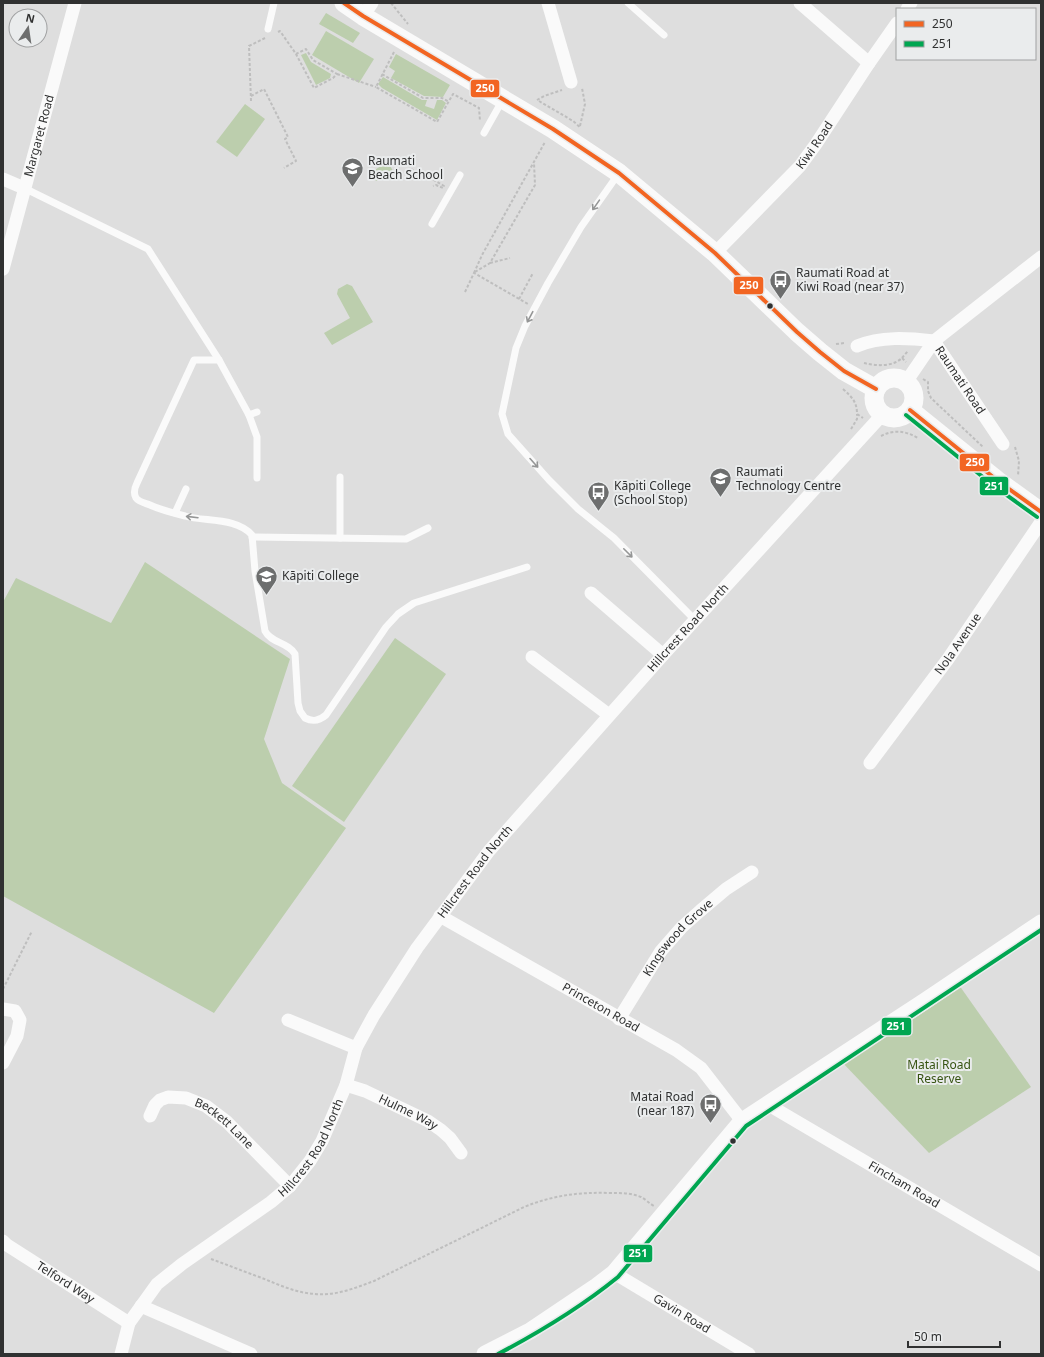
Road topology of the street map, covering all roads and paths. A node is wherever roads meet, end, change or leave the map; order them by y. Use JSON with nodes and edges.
{"nodes":[{"id":1,"x":75,"y":3,"type":"edge"},
{"id":2,"x":274,"y":3,"type":"edge"},
{"id":3,"x":344,"y":3,"type":"edge"},
{"id":4,"x":548,"y":3,"type":"edge"},
{"id":5,"x":628,"y":3,"type":"edge"},
{"id":6,"x":800,"y":3,"type":"edge"},
{"id":7,"x":367,"y":10,"type":"edge"},
{"id":8,"x":896,"y":24,"type":"edge"},
{"id":9,"x":268,"y":29,"type":"dead end"},
{"id":10,"x":274,"y":34,"type":"dead end"},
{"id":11,"x":664,"y":35,"type":"dead end"},
{"id":12,"x":268,"y":37,"type":"dead end"},
{"id":13,"x":394,"y":51,"type":"dead end"},
{"id":14,"x":296,"y":54,"type":"junction"},
{"id":15,"x":869,"y":63,"type":"junction"},
{"id":16,"x":337,"y":74,"type":"junction"},
{"id":17,"x":382,"y":74,"type":"junction"},
{"id":18,"x":573,"y":85,"type":"junction"},
{"id":19,"x":376,"y":87,"type":"junction"},
{"id":20,"x":251,"y":96,"type":"junction"},
{"id":21,"x":504,"y":99,"type":"junction"},
{"id":22,"x":537,"y":100,"type":"dead end"},
{"id":23,"x":251,"y":101,"type":"dead end"},
{"id":24,"x":449,"y":102,"type":"junction"},
{"id":25,"x":580,"y":126,"type":"dead end"},
{"id":26,"x":553,"y":129,"type":"junction"},
{"id":27,"x":484,"y":133,"type":"joint"},
{"id":28,"x":534,"y":162,"type":"junction"},
{"id":29,"x":409,"y":164,"type":"dead end"},
{"id":30,"x":284,"y":168,"type":"dead end"},
{"id":31,"x":618,"y":173,"type":"junction"},
{"id":32,"x":460,"y":175,"type":"dead end"},
{"id":33,"x":3,"y":179,"type":"edge"},
{"id":34,"x":433,"y":186,"type":"dead end"},
{"id":35,"x":24,"y":188,"type":"junction"},
{"id":36,"x":432,"y":224,"type":"dead end"},
{"id":37,"x":715,"y":254,"type":"junction"},
{"id":38,"x":1041,"y":257,"type":"edge"},
{"id":39,"x":510,"y":258,"type":"dead end"},
{"id":40,"x":490,"y":263,"type":"junction"},
{"id":41,"x":3,"y":269,"type":"edge"},
{"id":42,"x":474,"y":273,"type":"junction"},
{"id":43,"x":533,"y":273,"type":"dead end"},
{"id":44,"x":465,"y":292,"type":"dead end"},
{"id":45,"x":519,"y":299,"type":"junction"},
{"id":46,"x":535,"y":308,"type":"junction"},
{"id":47,"x":934,"y":341,"type":"junction"},
{"id":48,"x":851,"y":345,"type":"joint"},
{"id":49,"x":837,"y":349,"type":"dead end"},
{"id":50,"x":219,"y":360,"type":"junction"},
{"id":51,"x":905,"y":361,"type":"dead end"},
{"id":52,"x":864,"y":363,"type":"dead end"},
{"id":53,"x":914,"y":380,"type":"junction"},
{"id":54,"x":876,"y":389,"type":"junction"},
{"id":55,"x":910,"y":410,"type":"junction"},
{"id":56,"x":257,"y":412,"type":"dead end"},
{"id":57,"x":857,"y":414,"type":"dead end"},
{"id":58,"x":882,"y":414,"type":"junction"},
{"id":59,"x":249,"y":415,"type":"junction"},
{"id":60,"x":850,"y":434,"type":"dead end"},
{"id":61,"x":879,"y":437,"type":"dead end"},
{"id":62,"x":921,"y":440,"type":"dead end"},
{"id":63,"x":1008,"y":444,"type":"joint"},
{"id":64,"x":983,"y":448,"type":"dead end"},
{"id":65,"x":1012,"y":474,"type":"dead end"},
{"id":66,"x":340,"y":477,"type":"dead end"},
{"id":67,"x":257,"y":478,"type":"dead end"},
{"id":68,"x":186,"y":489,"type":"dead end"},
{"id":69,"x":1041,"y":512,"type":"edge"},
{"id":70,"x":175,"y":513,"type":"junction"},
{"id":71,"x":1041,"y":522,"type":"edge"},
{"id":72,"x":428,"y":528,"type":"dead end"},
{"id":73,"x":252,"y":537,"type":"junction"},
{"id":74,"x":340,"y":538,"type":"junction"},
{"id":75,"x":527,"y":567,"type":"dead end"},
{"id":76,"x":590,"y":593,"type":"dead end"},
{"id":77,"x":695,"y":620,"type":"junction"},
{"id":78,"x":663,"y":655,"type":"junction"},
{"id":79,"x":532,"y":657,"type":"dead end"},
{"id":80,"x":609,"y":715,"type":"junction"},
{"id":81,"x":870,"y":763,"type":"dead end"},
{"id":82,"x":752,"y":872,"type":"dead end"},
{"id":83,"x":440,"y":916,"type":"junction"},
{"id":84,"x":1041,"y":923,"type":"edge"},
{"id":85,"x":32,"y":932,"type":"dead end"},
{"id":86,"x":3,"y":988,"type":"edge"},
{"id":87,"x":3,"y":1008,"type":"edge"},
{"id":88,"x":619,"y":1018,"type":"junction"},
{"id":89,"x":288,"y":1020,"type":"dead end"},
{"id":90,"x":356,"y":1048,"type":"junction"},
{"id":91,"x":3,"y":1063,"type":"edge"},
{"id":92,"x":346,"y":1085,"type":"junction"},
{"id":93,"x":767,"y":1104,"type":"junction"},
{"id":94,"x":150,"y":1116,"type":"dead end"},
{"id":95,"x":742,"y":1121,"type":"junction"},
{"id":96,"x":461,"y":1154,"type":"dead end"},
{"id":97,"x":290,"y":1186,"type":"junction"},
{"id":98,"x":665,"y":1213,"type":"junction"},
{"id":99,"x":3,"y":1241,"type":"edge"},
{"id":100,"x":198,"y":1253,"type":"junction"},
{"id":101,"x":1041,"y":1265,"type":"edge"},
{"id":102,"x":614,"y":1273,"type":"junction"},
{"id":103,"x":141,"y":1306,"type":"junction"},
{"id":104,"x":129,"y":1323,"type":"junction"},
{"id":105,"x":491,"y":1352,"type":"edge"},
{"id":106,"x":121,"y":1354,"type":"edge"},
{"id":107,"x":251,"y":1354,"type":"edge"},
{"id":108,"x":749,"y":1354,"type":"edge"}],
"edges":[{"from":1,"to":35,"type":"street","name":"Margaret Road"},
{"from":2,"to":9,"type":"lane"},
{"from":3,"to":7,"type":"main road"},
{"from":4,"to":18,"type":"street"},
{"from":5,"to":11,"type":"lane"},
{"from":6,"to":15,"type":"street"},
{"from":7,"to":21,"type":"main road"},
{"from":8,"to":15,"type":"street","name":"Kiwi Road"},
{"from":10,"to":14,"type":"path"},
{"from":12,"to":20,"type":"path"},
{"from":13,"to":17,"type":"path"},
{"from":14,"to":16,"type":"path"},
{"from":14,"to":16,"type":"path"},
{"from":15,"to":37,"type":"street","name":"Kiwi Road"},
{"from":16,"to":19,"type":"path"},
{"from":17,"to":19,"type":"path"},
{"from":17,"to":24,"type":"path"},
{"from":18,"to":22,"type":"path"},
{"from":18,"to":25,"type":"path"},
{"from":19,"to":24,"type":"path"},
{"from":20,"to":23,"type":"path"},
{"from":20,"to":30,"type":"path"},
{"from":21,"to":26,"type":"main road"},
{"from":21,"to":27,"type":"lane"},
{"from":24,"to":27,"type":"path"},
{"from":26,"to":28,"type":"path"},
{"from":26,"to":31,"type":"main road"},
{"from":28,"to":40,"type":"path"},
{"from":28,"to":42,"type":"path"},
{"from":29,"to":34,"type":"path"},
{"from":31,"to":37,"type":"main road"},
{"from":31,"to":46,"type":"lane","one_way":true},
{"from":32,"to":36,"type":"lane"},
{"from":33,"to":35,"type":"street"},
{"from":35,"to":41,"type":"street","name":"Margaret Road"},
{"from":35,"to":50,"type":"lane"},
{"from":37,"to":54,"type":"main road"},
{"from":38,"to":47,"type":"street"},
{"from":39,"to":40,"type":"path"},
{"from":40,"to":42,"type":"path"},
{"from":42,"to":44,"type":"path"},
{"from":42,"to":45,"type":"path"},
{"from":43,"to":45,"type":"path"},
{"from":45,"to":46,"type":"path"},
{"from":46,"to":77,"type":"lane","one_way":true},
{"from":47,"to":48,"type":"street","name":"Raumati Road"},
{"from":47,"to":53,"type":"street"},
{"from":47,"to":63,"type":"street","name":"Raumati Road"},
{"from":48,"to":49,"type":"path"},
{"from":50,"to":59,"type":"lane"},
{"from":50,"to":70,"type":"lane"},
{"from":51,"to":52,"type":"path"},
{"from":53,"to":54,"type":"main road"},
{"from":53,"to":55,"type":"main road"},
{"from":53,"to":64,"type":"path"},
{"from":54,"to":58,"type":"main road"},
{"from":55,"to":58,"type":"main road"},
{"from":55,"to":69,"type":"main road"},
{"from":56,"to":59,"type":"lane"},
{"from":57,"to":60,"type":"path"},
{"from":58,"to":77,"type":"street","name":"Hillcrest Road North"},
{"from":59,"to":67,"type":"lane"},
{"from":61,"to":62,"type":"path"},
{"from":63,"to":65,"type":"path"},
{"from":66,"to":74,"type":"lane"},
{"from":68,"to":70,"type":"lane"},
{"from":73,"to":70,"type":"lane","one_way":true},
{"from":71,"to":81,"type":"street","name":"Nola Avenue"},
{"from":72,"to":74,"type":"lane"},
{"from":73,"to":74,"type":"lane"},
{"from":73,"to":75,"type":"lane"},
{"from":76,"to":78,"type":"street"},
{"from":77,"to":78,"type":"street","name":"Hillcrest Road North"},
{"from":78,"to":80,"type":"street","name":"Hillcrest Road North"},
{"from":79,"to":80,"type":"street"},
{"from":80,"to":83,"type":"street","name":"Hillcrest Road North"},
{"from":82,"to":88,"type":"street","name":"Kingswood Grove"},
{"from":83,"to":88,"type":"street","name":"Princeton Road"},
{"from":83,"to":90,"type":"street","name":"Hillcrest Road North"},
{"from":84,"to":93,"type":"street"},
{"from":85,"to":86,"type":"path"},
{"from":87,"to":91,"type":"street"},
{"from":88,"to":95,"type":"street","name":"Princeton Road"},
{"from":89,"to":90,"type":"street"},
{"from":90,"to":92,"type":"street","name":"Hillcrest Road North"},
{"from":92,"to":96,"type":"street","name":"Hulme Way"},
{"from":92,"to":97,"type":"street","name":"Hillcrest Road North"},
{"from":93,"to":95,"type":"street"},
{"from":93,"to":101,"type":"street","name":"Fincham Road"},
{"from":94,"to":97,"type":"street","name":"Beckett Lane"},
{"from":95,"to":98,"type":"street"},
{"from":97,"to":100,"type":"street","name":"Hillcrest Road North"},
{"from":98,"to":100,"type":"path"},
{"from":98,"to":102,"type":"street"},
{"from":99,"to":104,"type":"street","name":"Telford Way"},
{"from":100,"to":103,"type":"street","name":"Hillcrest Road North"},
{"from":102,"to":105,"type":"street"},
{"from":102,"to":108,"type":"street","name":"Gavin Road"},
{"from":103,"to":104,"type":"street","name":"Hillcrest Road North"},
{"from":103,"to":107,"type":"street"},
{"from":104,"to":106,"type":"street","name":"Hillcrest Road North"}]}
